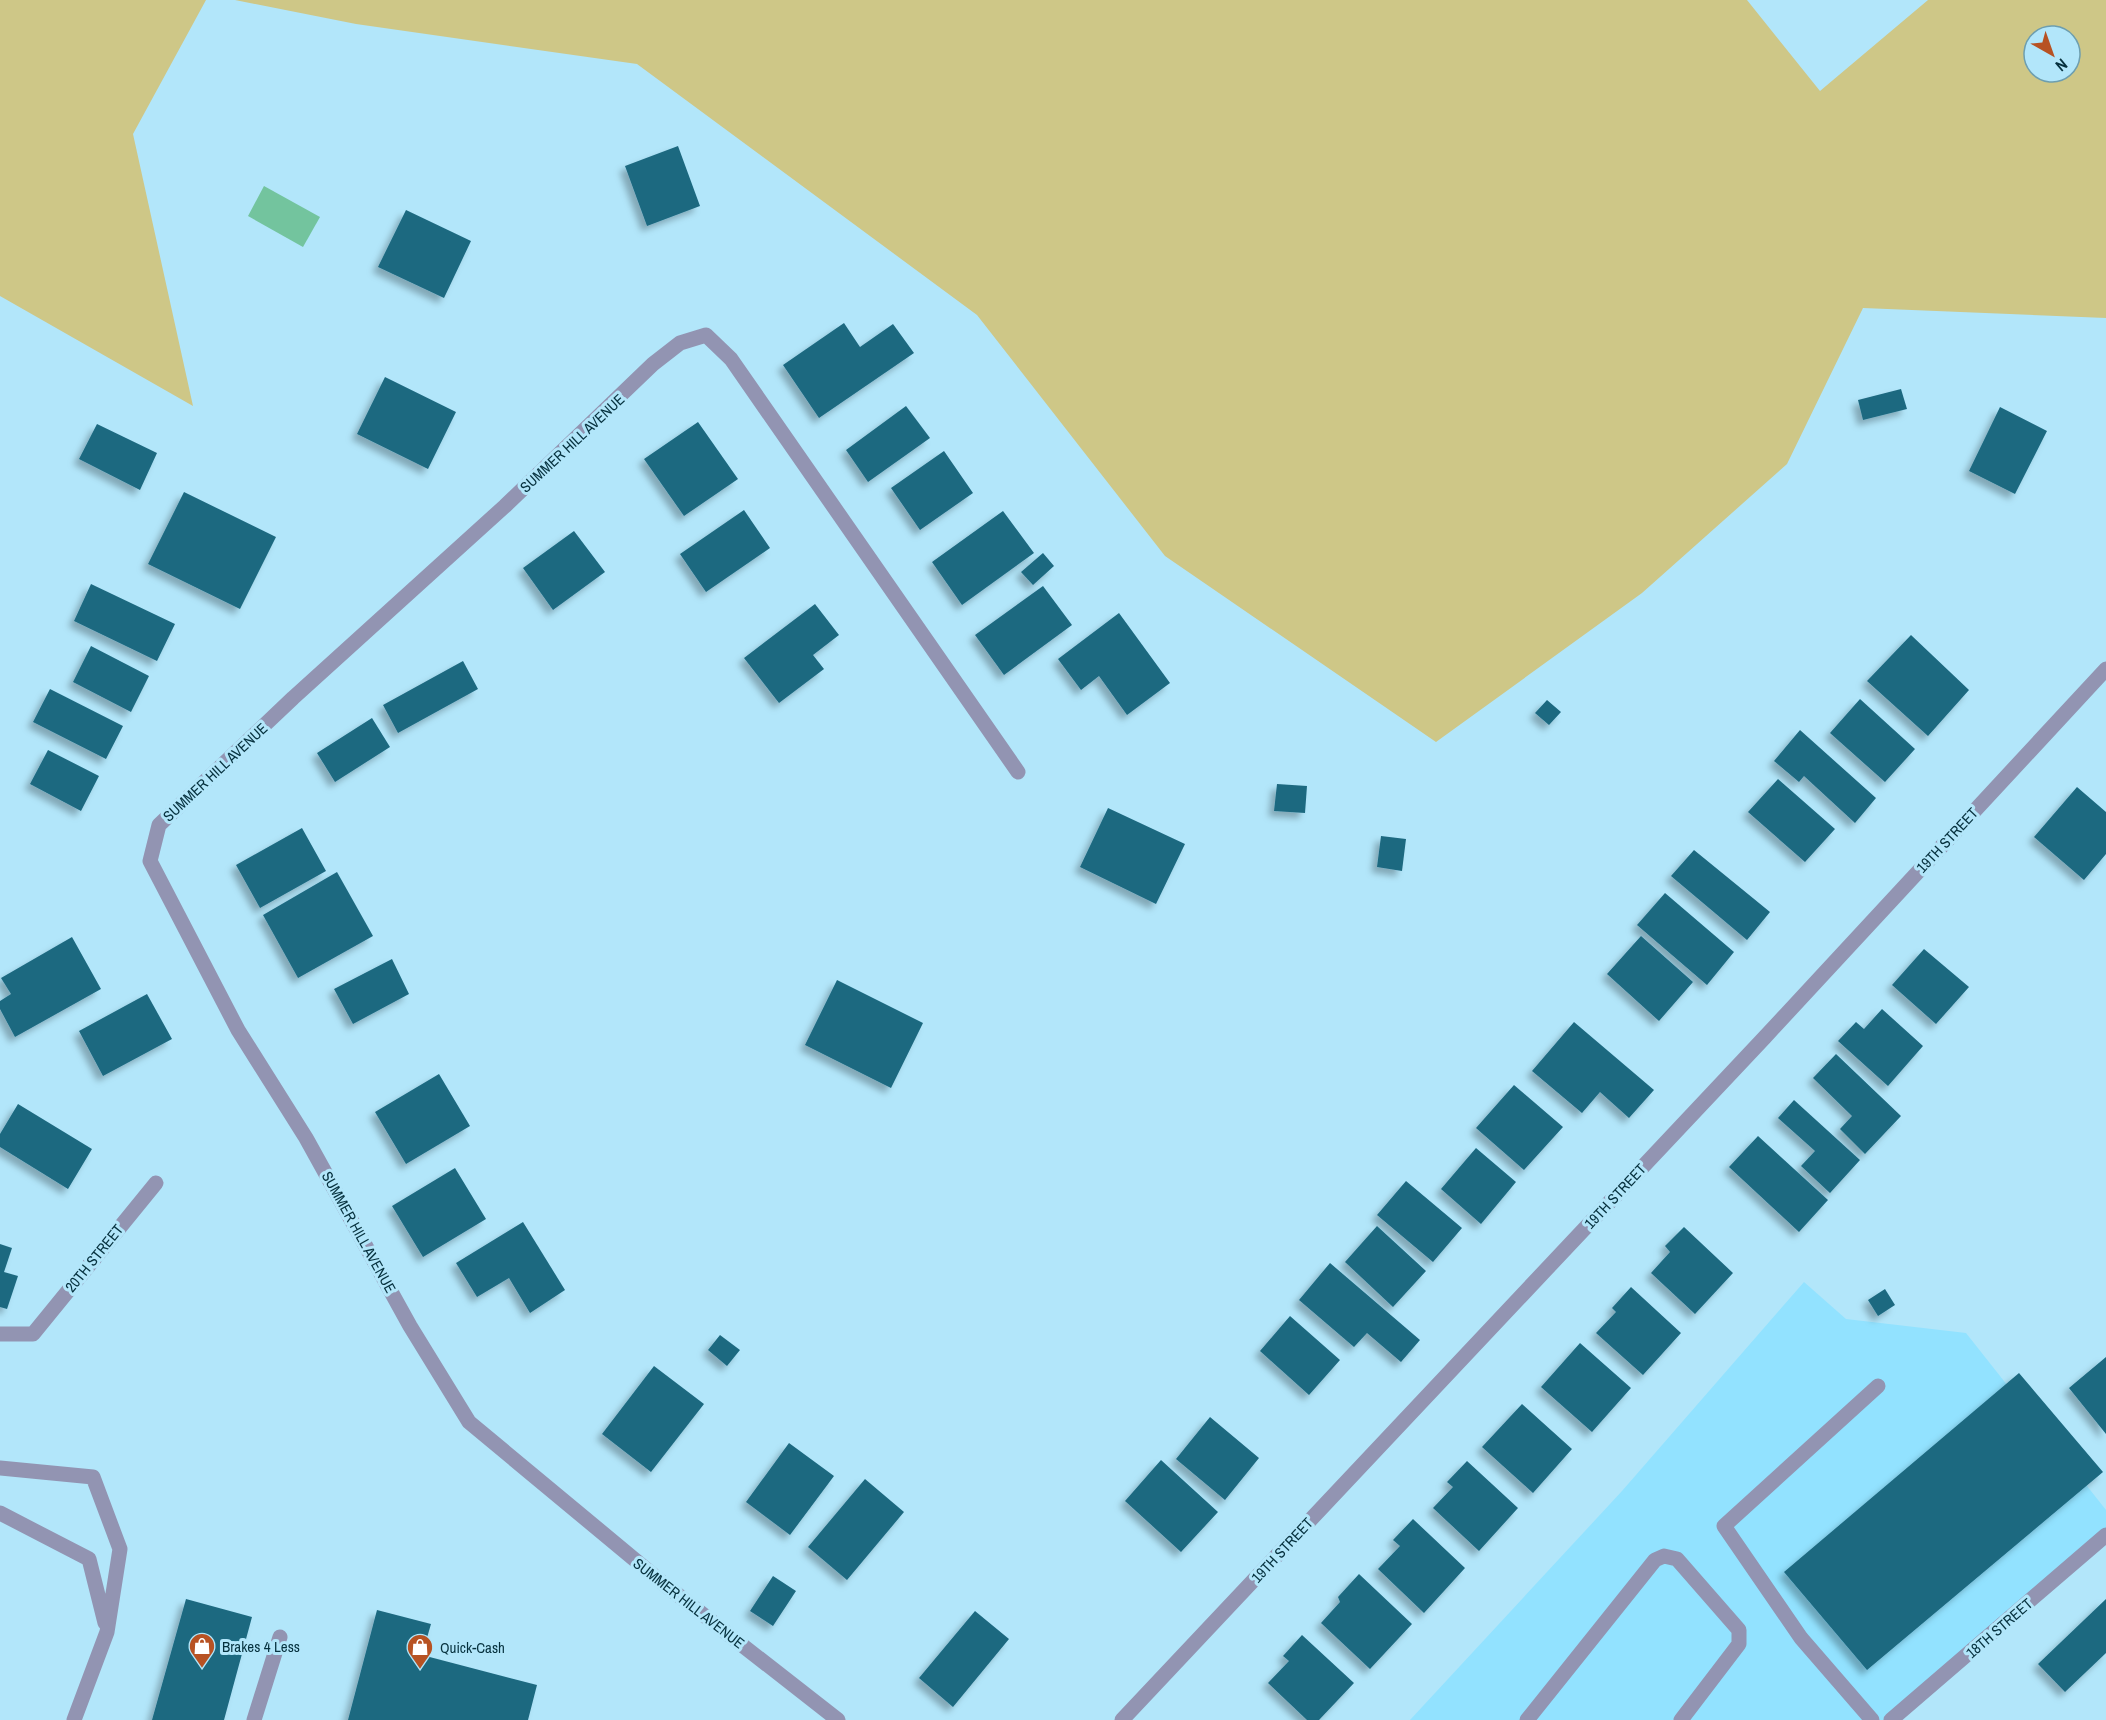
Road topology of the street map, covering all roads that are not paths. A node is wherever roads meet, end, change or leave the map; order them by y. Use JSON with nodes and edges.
{"nodes":[{"id":1,"x":2106,"y":669,"type":"edge"},
{"id":2,"x":1018,"y":772,"type":"dead end"},
{"id":3,"x":156,"y":1183,"type":"dead end"},
{"id":4,"x":0,"y":1334,"type":"edge"},
{"id":5,"x":1878,"y":1386,"type":"dead end"},
{"id":6,"x":0,"y":1468,"type":"edge"},
{"id":7,"x":0,"y":1513,"type":"edge"},
{"id":8,"x":2106,"y":1535,"type":"edge"},
{"id":9,"x":107,"y":1632,"type":"junction"},
{"id":10,"x":280,"y":1637,"type":"dead end"},
{"id":11,"x":74,"y":1720,"type":"edge"},
{"id":12,"x":254,"y":1720,"type":"edge"},
{"id":13,"x":838,"y":1720,"type":"edge"},
{"id":14,"x":1122,"y":1720,"type":"edge"},
{"id":15,"x":1527,"y":1720,"type":"edge"},
{"id":16,"x":1681,"y":1720,"type":"edge"},
{"id":17,"x":1872,"y":1720,"type":"edge"},
{"id":18,"x":1891,"y":1720,"type":"edge"}],
"edges":[{"from":1,"to":14,"type":"street","name":"19TH STREET"},
{"from":2,"to":13,"type":"street","name":"SUMMER HILL AVENUE"},
{"from":3,"to":4,"type":"street","name":"20TH STREET"},
{"from":5,"to":17,"type":"street"},
{"from":6,"to":9,"type":"street"},
{"from":7,"to":9,"type":"street"},
{"from":8,"to":18,"type":"street","name":"18TH STREET"},
{"from":9,"to":11,"type":"street"},
{"from":10,"to":12,"type":"street"},
{"from":15,"to":16,"type":"street"}]}
